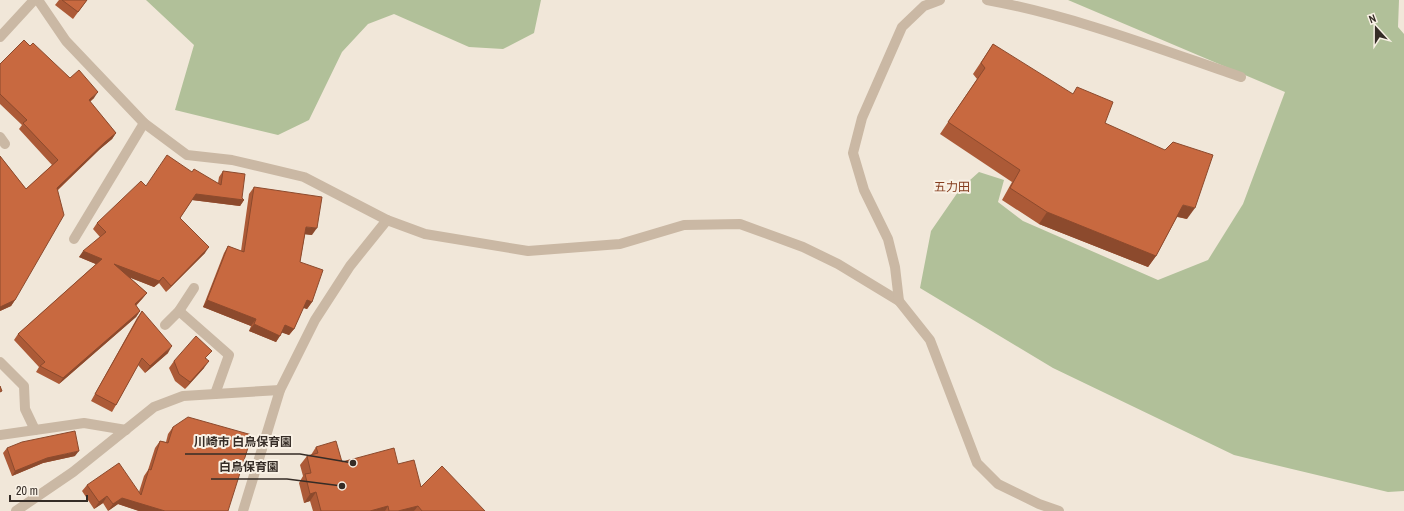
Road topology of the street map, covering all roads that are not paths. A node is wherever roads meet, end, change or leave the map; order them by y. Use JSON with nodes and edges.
{"nodes":[{"id":1,"x":34,"y":0,"type":"edge"},
{"id":2,"x":38,"y":0,"type":"edge"},
{"id":3,"x":940,"y":0,"type":"edge"},
{"id":4,"x":987,"y":0,"type":"edge"},
{"id":5,"x":0,"y":37,"type":"edge"},
{"id":6,"x":1241,"y":77,"type":"dead end"},
{"id":7,"x":144,"y":123,"type":"junction"},
{"id":8,"x":387,"y":220,"type":"junction"},
{"id":9,"x":74,"y":239,"type":"dead end"},
{"id":10,"x":194,"y":288,"type":"dead end"},
{"id":11,"x":899,"y":301,"type":"junction"},
{"id":12,"x":179,"y":311,"type":"junction"},
{"id":13,"x":165,"y":325,"type":"dead end"},
{"id":14,"x":0,"y":362,"type":"edge"},
{"id":15,"x":280,"y":390,"type":"junction"},
{"id":16,"x":215,"y":394,"type":"junction"},
{"id":17,"x":35,"y":430,"type":"junction"},
{"id":18,"x":126,"y":430,"type":"junction"},
{"id":19,"x":0,"y":435,"type":"edge"},
{"id":20,"x":16,"y":511,"type":"edge"},
{"id":21,"x":243,"y":511,"type":"edge"},
{"id":22,"x":1059,"y":511,"type":"edge"}],
"edges":[{"from":1,"to":5,"type":"street"},
{"from":2,"to":7,"type":"street"},
{"from":3,"to":11,"type":"street"},
{"from":4,"to":6,"type":"street"},
{"from":7,"to":8,"type":"street"},
{"from":7,"to":9,"type":"street"},
{"from":8,"to":11,"type":"street"},
{"from":8,"to":15,"type":"street"},
{"from":10,"to":12,"type":"street"},
{"from":11,"to":22,"type":"street"},
{"from":12,"to":13,"type":"street"},
{"from":12,"to":16,"type":"street"},
{"from":14,"to":17,"type":"street"},
{"from":15,"to":16,"type":"street"},
{"from":15,"to":21,"type":"street"},
{"from":16,"to":18,"type":"street"},
{"from":17,"to":18,"type":"street"},
{"from":17,"to":19,"type":"street"},
{"from":18,"to":20,"type":"street"}]}
